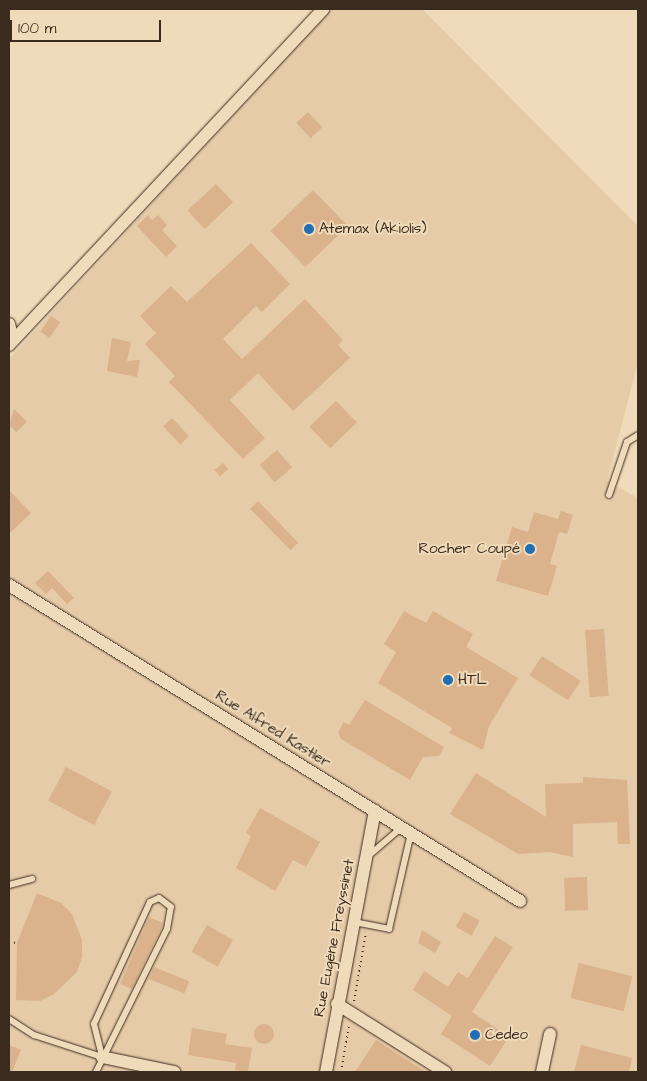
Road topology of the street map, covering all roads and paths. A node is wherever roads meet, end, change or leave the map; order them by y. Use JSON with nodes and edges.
{"nodes":[{"id":1,"x":323,"y":9,"type":"edge"},
{"id":2,"x":9,"y":324,"type":"edge"},
{"id":3,"x":11,"y":342,"type":"edge"},
{"id":4,"x":638,"y":435,"type":"edge"},
{"id":5,"x":609,"y":495,"type":"dead end"},
{"id":6,"x":9,"y":585,"type":"edge"},
{"id":7,"x":375,"y":811,"type":"junction"},
{"id":8,"x":406,"y":830,"type":"junction"},
{"id":9,"x":366,"y":858,"type":"junction"},
{"id":10,"x":32,"y":879,"type":"dead end"},
{"id":11,"x":9,"y":885,"type":"edge"},
{"id":12,"x":520,"y":900,"type":"dead end"},
{"id":13,"x":354,"y":922,"type":"junction"},
{"id":14,"x":368,"y":925,"type":"junction"},
{"id":15,"x":9,"y":942,"type":"edge"},
{"id":16,"x":17,"y":943,"type":"dead end"},
{"id":17,"x":337,"y":1004,"type":"junction"},
{"id":18,"x":351,"y":1013,"type":"junction"},
{"id":19,"x":9,"y":1019,"type":"edge"},
{"id":20,"x":550,"y":1034,"type":"dead end"},
{"id":21,"x":102,"y":1057,"type":"junction"},
{"id":22,"x":96,"y":1072,"type":"edge"},
{"id":23,"x":174,"y":1072,"type":"edge"},
{"id":24,"x":326,"y":1072,"type":"edge"},
{"id":25,"x":341,"y":1072,"type":"edge"},
{"id":26,"x":444,"y":1072,"type":"edge"},
{"id":27,"x":542,"y":1072,"type":"edge"}],
"edges":[{"from":1,"to":3,"type":"street"},
{"from":2,"to":3,"type":"street"},
{"from":4,"to":5,"type":"lane"},
{"from":6,"to":7,"type":"street","name":"Rue Alfred Kastler"},
{"from":7,"to":8,"type":"street","name":"Rue Alfred Kastler"},
{"from":7,"to":9,"type":"street","name":"Rue Eugène Freyssinet"},
{"from":8,"to":9,"type":"lane"},
{"from":8,"to":12,"type":"street","name":"Rue Alfred Kastler"},
{"from":8,"to":14,"type":"lane"},
{"from":9,"to":13,"type":"street","name":"Rue Eugène Freyssinet"},
{"from":10,"to":11,"type":"lane"},
{"from":13,"to":14,"type":"lane"},
{"from":13,"to":17,"type":"street","name":"Rue Eugène Freyssinet"},
{"from":14,"to":18,"type":"path"},
{"from":15,"to":16,"type":"path"},
{"from":17,"to":18,"type":"street"},
{"from":17,"to":24,"type":"street","name":"Rue Eugène Freyssinet"},
{"from":18,"to":25,"type":"path"},
{"from":18,"to":26,"type":"street"},
{"from":19,"to":21,"type":"lane"},
{"from":20,"to":27,"type":"street"},
{"from":21,"to":21,"type":"lane"},
{"from":21,"to":22,"type":"lane"},
{"from":21,"to":23,"type":"street"}]}
